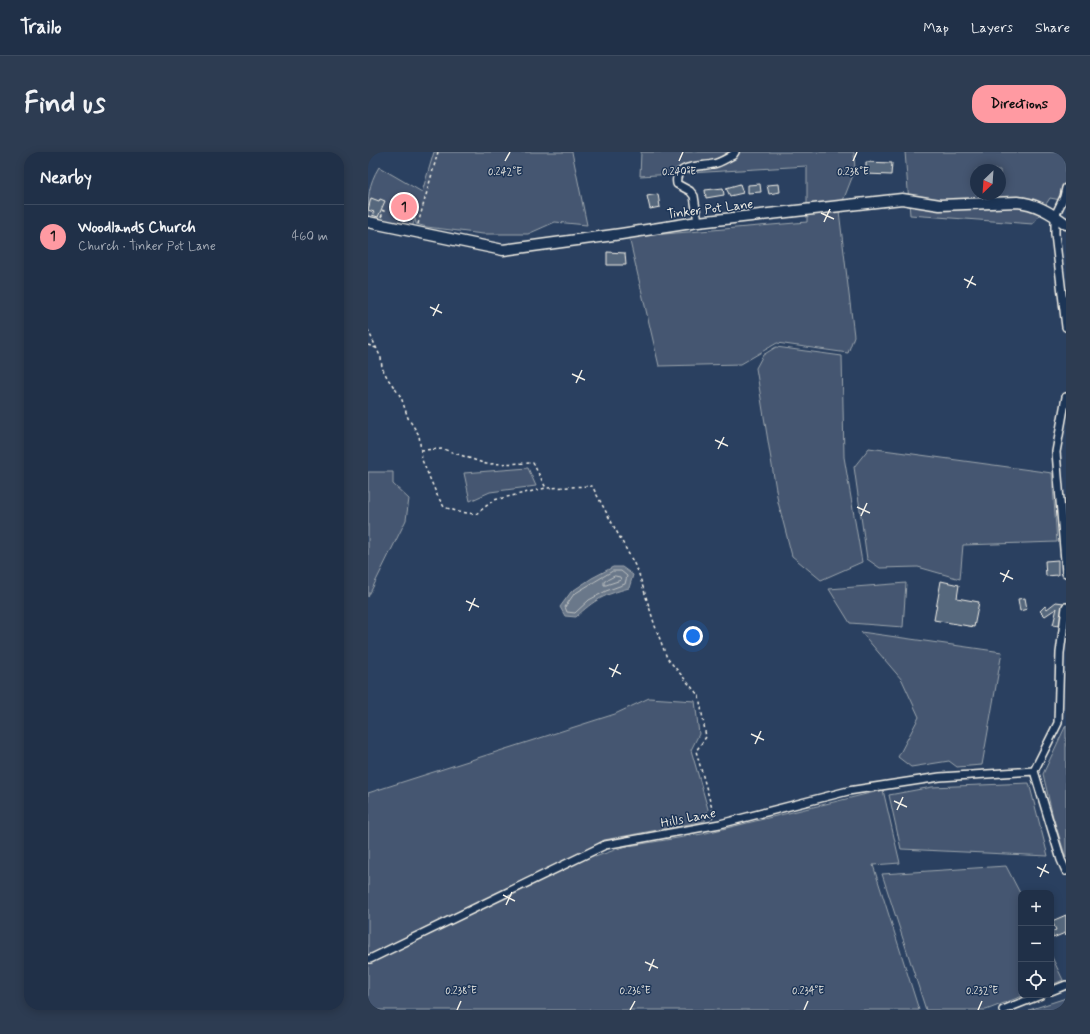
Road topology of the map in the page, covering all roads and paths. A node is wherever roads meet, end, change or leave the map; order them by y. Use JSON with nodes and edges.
{"nodes":[{"id":1,"x":438,"y":152,"type":"edge"},
{"id":2,"x":735,"y":152,"type":"edge"},
{"id":3,"x":1066,"y":188,"type":"edge"},
{"id":4,"x":1055,"y":216,"type":"junction"},
{"id":5,"x":368,"y":222,"type":"edge"},
{"id":6,"x":698,"y":222,"type":"junction"},
{"id":7,"x":1066,"y":224,"type":"edge"},
{"id":8,"x":418,"y":225,"type":"dead end"},
{"id":9,"x":1066,"y":327,"type":"edge"},
{"id":10,"x":368,"y":330,"type":"edge"},
{"id":11,"x":368,"y":345,"type":"edge"},
{"id":12,"x":377,"y":348,"type":"junction"},
{"id":13,"x":1066,"y":397,"type":"edge"},
{"id":14,"x":422,"y":450,"type":"junction"},
{"id":15,"x":546,"y":488,"type":"junction"},
{"id":16,"x":1066,"y":573,"type":"edge"},
{"id":17,"x":1066,"y":607,"type":"edge"},
{"id":18,"x":1034,"y":771,"type":"junction"},
{"id":19,"x":712,"y":812,"type":"dead end"},
{"id":20,"x":1066,"y":871,"type":"edge"},
{"id":21,"x":368,"y":959,"type":"edge"},
{"id":22,"x":1066,"y":985,"type":"edge"},
{"id":23,"x":1054,"y":990,"type":"edge"},
{"id":24,"x":1033,"y":998,"type":"edge"},
{"id":25,"x":1003,"y":1010,"type":"edge"}],
"edges":[{"from":1,"to":8,"type":"path"},
{"from":2,"to":6,"type":"street"},
{"from":3,"to":4,"type":"street"},
{"from":4,"to":6,"type":"street","name":"Tinker Pot Lane"},
{"from":4,"to":7,"type":"street","name":"Tinker Pot Lane"},
{"from":4,"to":9,"type":"street"},
{"from":5,"to":6,"type":"street","name":"Tinker Pot Lane"},
{"from":10,"to":12,"type":"path"},
{"from":11,"to":12,"type":"path"},
{"from":12,"to":14,"type":"path"},
{"from":13,"to":16,"type":"street"},
{"from":14,"to":15,"type":"path"},
{"from":14,"to":15,"type":"path"},
{"from":15,"to":19,"type":"path"},
{"from":17,"to":18,"type":"street"},
{"from":18,"to":20,"type":"street"},
{"from":18,"to":21,"type":"street","name":"Hills Lane"},
{"from":22,"to":23,"type":"street"},
{"from":24,"to":25,"type":"street"}]}
